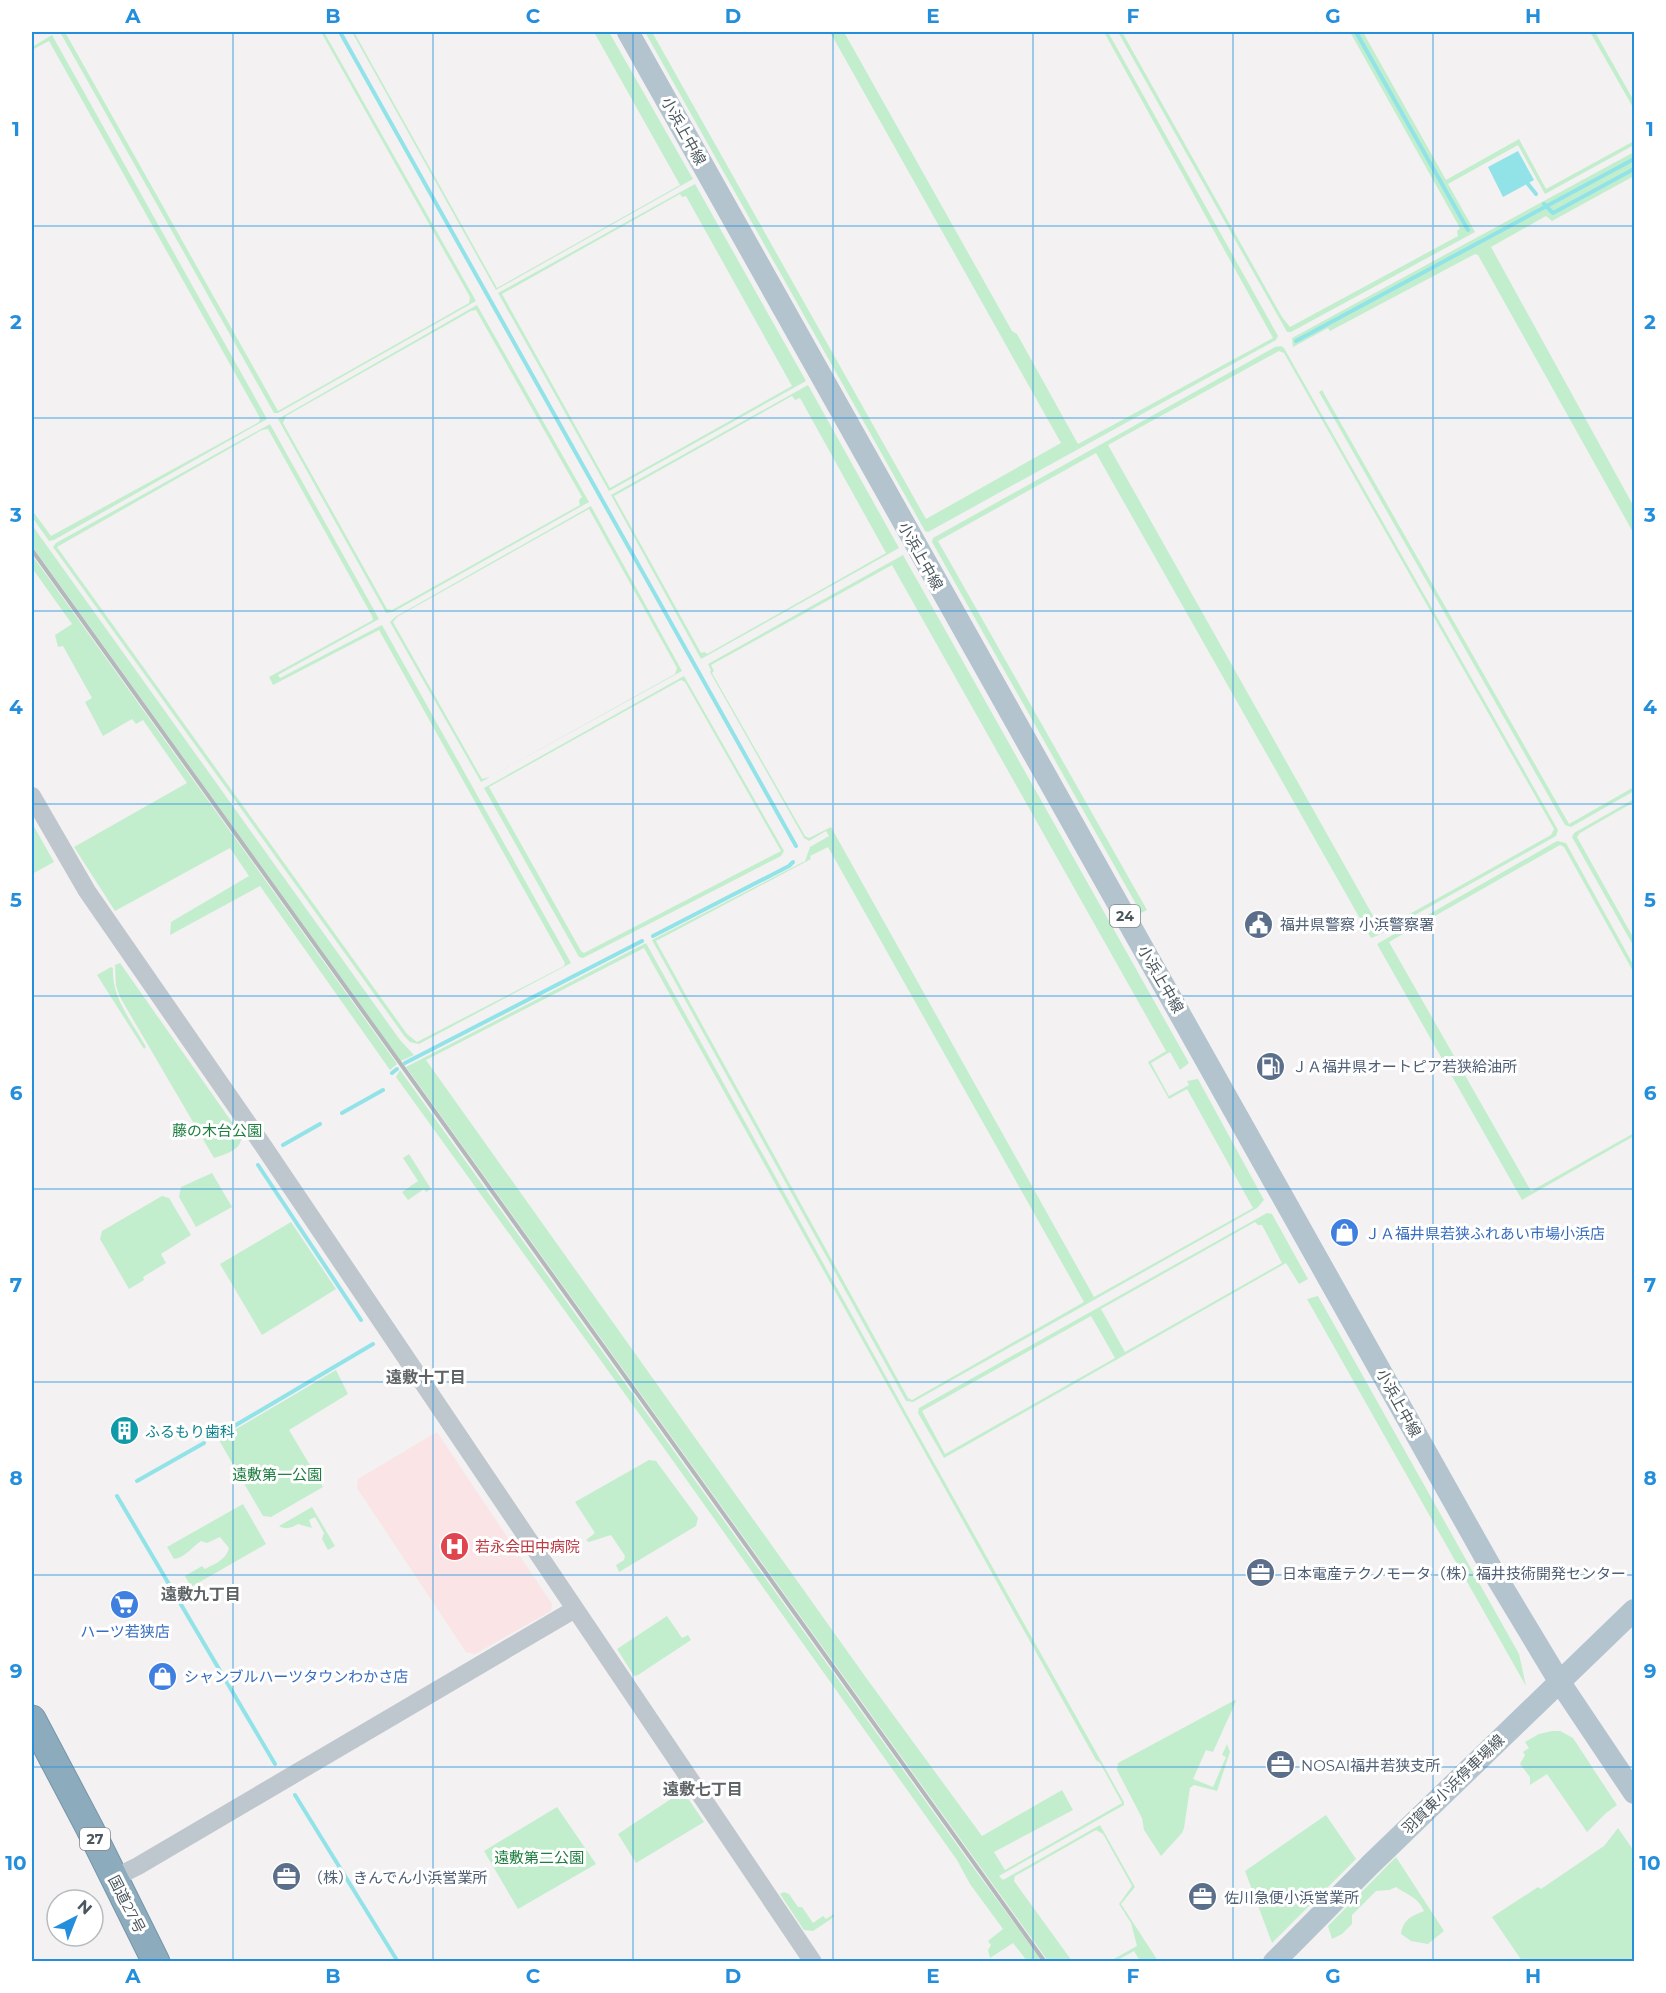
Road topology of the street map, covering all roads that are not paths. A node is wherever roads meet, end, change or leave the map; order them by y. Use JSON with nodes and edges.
{"nodes":[{"id":1,"x":628,"y":32,"type":"edge"},
{"id":2,"x":32,"y":796,"type":"edge"},
{"id":3,"x":575,"y":1609,"type":"junction"},
{"id":4,"x":1635,"y":1610,"type":"edge"},
{"id":5,"x":1559,"y":1681,"type":"junction"},
{"id":6,"x":32,"y":1719,"type":"edge"},
{"id":7,"x":1635,"y":1793,"type":"edge"},
{"id":8,"x":114,"y":1878,"type":"junction"},
{"id":9,"x":156,"y":1962,"type":"edge"},
{"id":10,"x":813,"y":1962,"type":"edge"},
{"id":11,"x":1274,"y":1962,"type":"edge"}],
"edges":[{"from":1,"to":5,"type":"main road","name":"小浜上中線","number":"24"},
{"from":2,"to":3,"type":"street"},
{"from":3,"to":8,"type":"street"},
{"from":3,"to":10,"type":"street"},
{"from":4,"to":5,"type":"main road","name":"羽賀東小浜停車場線"},
{"from":5,"to":7,"type":"main road","name":"小浜上中線","number":"24"},
{"from":5,"to":11,"type":"main road","name":"羽賀東小浜停車場線"},
{"from":6,"to":8,"type":"highway","name":"国道27号","number":"27"},
{"from":8,"to":9,"type":"highway","name":"国道27号","number":"27"}]}
